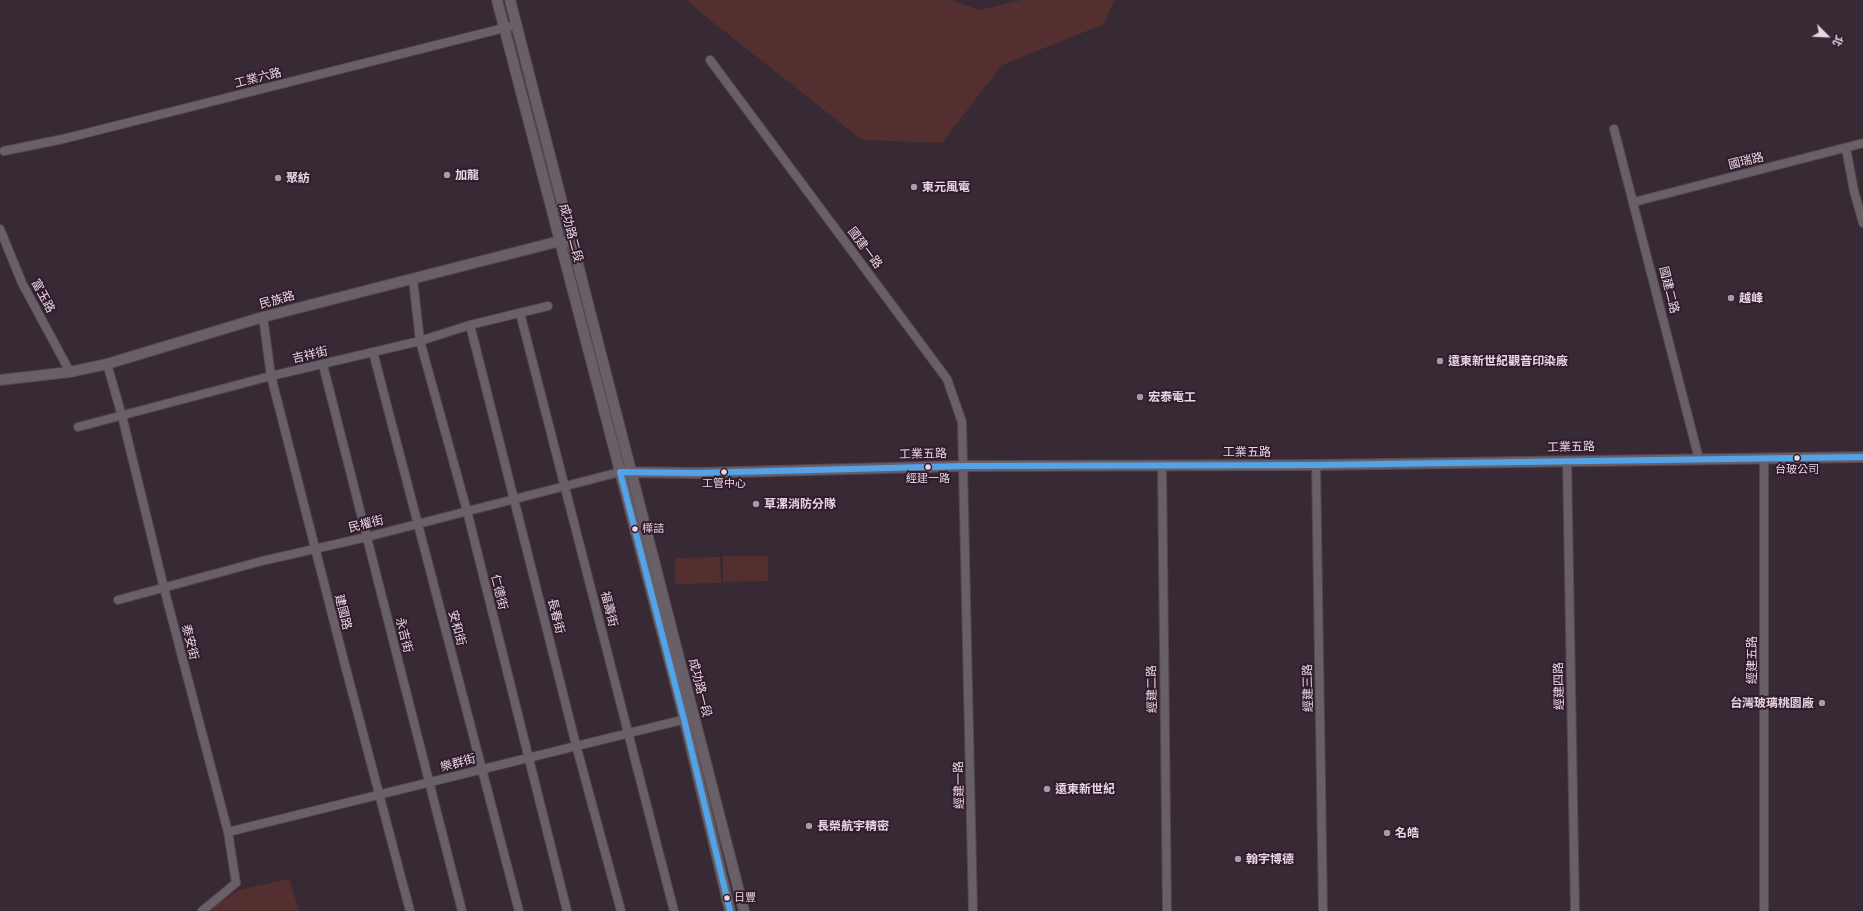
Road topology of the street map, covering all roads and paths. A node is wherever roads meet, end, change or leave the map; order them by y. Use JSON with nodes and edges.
{"nodes":[{"id":1,"x":497,"y":0,"type":"edge"},
{"id":2,"x":510,"y":0,"type":"edge"},
{"id":3,"x":516,"y":25,"type":"junction"},
{"id":4,"x":504,"y":29,"type":"junction"},
{"id":5,"x":710,"y":60,"type":"dead end"},
{"id":6,"x":1614,"y":129,"type":"dead end"},
{"id":7,"x":1863,"y":144,"type":"edge"},
{"id":8,"x":1846,"y":148,"type":"junction"},
{"id":9,"x":4,"y":151,"type":"dead end"},
{"id":10,"x":1634,"y":202,"type":"junction"},
{"id":11,"x":1863,"y":223,"type":"edge"},
{"id":12,"x":0,"y":229,"type":"edge"},
{"id":13,"x":560,"y":241,"type":"junction"},
{"id":14,"x":574,"y":244,"type":"junction"},
{"id":15,"x":413,"y":278,"type":"junction"},
{"id":16,"x":548,"y":306,"type":"dead end"},
{"id":17,"x":520,"y":313,"type":"junction"},
{"id":18,"x":264,"y":317,"type":"junction"},
{"id":19,"x":470,"y":325,"type":"junction"},
{"id":20,"x":420,"y":341,"type":"junction"},
{"id":21,"x":373,"y":352,"type":"junction"},
{"id":22,"x":107,"y":364,"type":"junction"},
{"id":23,"x":323,"y":365,"type":"junction"},
{"id":24,"x":70,"y":372,"type":"junction"},
{"id":25,"x":271,"y":376,"type":"junction"},
{"id":26,"x":0,"y":380,"type":"edge"},
{"id":27,"x":122,"y":416,"type":"junction"},
{"id":28,"x":78,"y":427,"type":"dead end"},
{"id":29,"x":1863,"y":457,"type":"edge"},
{"id":30,"x":1764,"y":458,"type":"junction"},
{"id":31,"x":1699,"y":459,"type":"junction"},
{"id":32,"x":1567,"y":460,"type":"junction"},
{"id":33,"x":1316,"y":465,"type":"junction"},
{"id":34,"x":964,"y":466,"type":"junction"},
{"id":35,"x":1162,"y":466,"type":"junction"},
{"id":36,"x":632,"y":471,"type":"junction"},
{"id":37,"x":620,"y":472,"type":"junction"},
{"id":38,"x":566,"y":486,"type":"junction"},
{"id":39,"x":515,"y":500,"type":"junction"},
{"id":40,"x":467,"y":511,"type":"junction"},
{"id":41,"x":417,"y":524,"type":"junction"},
{"id":42,"x":367,"y":537,"type":"junction"},
{"id":43,"x":315,"y":549,"type":"junction"},
{"id":44,"x":164,"y":588,"type":"junction"},
{"id":45,"x":118,"y":600,"type":"dead end"},
{"id":46,"x":689,"y":718,"type":"junction"},
{"id":47,"x":628,"y":733,"type":"junction"},
{"id":48,"x":576,"y":745,"type":"junction"},
{"id":49,"x":529,"y":758,"type":"junction"},
{"id":50,"x":483,"y":769,"type":"junction"},
{"id":51,"x":429,"y":783,"type":"junction"},
{"id":52,"x":380,"y":795,"type":"junction"},
{"id":53,"x":228,"y":832,"type":"junction"},
{"id":54,"x":202,"y":911,"type":"edge"},
{"id":55,"x":410,"y":911,"type":"edge"},
{"id":56,"x":462,"y":911,"type":"edge"},
{"id":57,"x":519,"y":911,"type":"edge"},
{"id":58,"x":567,"y":911,"type":"edge"},
{"id":59,"x":621,"y":911,"type":"edge"},
{"id":60,"x":674,"y":911,"type":"edge"},
{"id":61,"x":730,"y":911,"type":"edge"},
{"id":62,"x":744,"y":911,"type":"edge"},
{"id":63,"x":974,"y":911,"type":"edge"},
{"id":64,"x":1167,"y":911,"type":"edge"},
{"id":65,"x":1323,"y":911,"type":"edge"},
{"id":66,"x":1575,"y":911,"type":"edge"},
{"id":67,"x":1764,"y":911,"type":"edge"}],
"edges":[{"from":1,"to":4,"type":"street","name":"成功路二段"},
{"from":2,"to":3,"type":"street","name":"成功路二段"},
{"from":3,"to":4,"type":"street","name":"工業六路"},
{"from":3,"to":14,"type":"street","name":"成功路二段"},
{"from":4,"to":9,"type":"street","name":"工業六路"},
{"from":4,"to":13,"type":"street","name":"成功路二段"},
{"from":5,"to":34,"type":"street","name":"國建一路"},
{"from":6,"to":10,"type":"street","name":"國建二路"},
{"from":7,"to":8,"type":"street","name":"國瑞路"},
{"from":8,"to":10,"type":"street","name":"國瑞路"},
{"from":8,"to":11,"type":"street"},
{"from":10,"to":31,"type":"street","name":"國建二路"},
{"from":12,"to":24,"type":"street","name":"富玉路"},
{"from":13,"to":14,"type":"street"},
{"from":13,"to":15,"type":"street","name":"民族路"},
{"from":13,"to":37,"type":"street","name":"成功路二段"},
{"from":14,"to":36,"type":"street","name":"成功路二段"},
{"from":15,"to":18,"type":"street","name":"民族路"},
{"from":15,"to":20,"type":"street","name":"仁德街"},
{"from":16,"to":17,"type":"street","name":"吉祥街"},
{"from":17,"to":19,"type":"street","name":"吉祥街"},
{"from":17,"to":38,"type":"street","name":"福壽街"},
{"from":18,"to":22,"type":"street","name":"民族路"},
{"from":18,"to":25,"type":"street","name":"建國路"},
{"from":19,"to":20,"type":"street","name":"吉祥街"},
{"from":19,"to":39,"type":"street","name":"長春街"},
{"from":20,"to":21,"type":"street","name":"吉祥街"},
{"from":20,"to":40,"type":"street","name":"仁德街"},
{"from":21,"to":23,"type":"street","name":"吉祥街"},
{"from":21,"to":41,"type":"street","name":"安和街"},
{"from":22,"to":24,"type":"street","name":"民族路"},
{"from":22,"to":27,"type":"street","name":"泰安街"},
{"from":23,"to":25,"type":"street","name":"吉祥街"},
{"from":23,"to":42,"type":"street","name":"永吉街"},
{"from":24,"to":26,"type":"street","name":"民族路"},
{"from":25,"to":27,"type":"street","name":"吉祥街"},
{"from":25,"to":43,"type":"street","name":"建國路"},
{"from":27,"to":28,"type":"street","name":"吉祥街"},
{"from":27,"to":44,"type":"street","name":"泰安街"},
{"from":29,"to":30,"type":"street","name":"工業五路"},
{"from":30,"to":31,"type":"street","name":"工業五路"},
{"from":30,"to":67,"type":"street","name":"經建五路"},
{"from":31,"to":32,"type":"street","name":"工業五路"},
{"from":32,"to":33,"type":"street","name":"工業五路"},
{"from":32,"to":66,"type":"street","name":"經建四路"},
{"from":33,"to":35,"type":"street","name":"工業五路"},
{"from":33,"to":65,"type":"street","name":"經建三路"},
{"from":34,"to":35,"type":"street","name":"工業五路"},
{"from":34,"to":36,"type":"street","name":"工業五路"},
{"from":34,"to":63,"type":"street","name":"經建一路"},
{"from":35,"to":64,"type":"street","name":"經建二路"},
{"from":36,"to":37,"type":"street","name":"工業五路"},
{"from":36,"to":46,"type":"street","name":"成功路一段"},
{"from":37,"to":38,"type":"street","name":"民權街"},
{"from":37,"to":46,"type":"street","name":"成功路一段"},
{"from":38,"to":39,"type":"street","name":"民權街"},
{"from":38,"to":47,"type":"street","name":"福壽街"},
{"from":39,"to":40,"type":"street","name":"民權街"},
{"from":39,"to":48,"type":"street","name":"長春街"},
{"from":40,"to":41,"type":"street","name":"民權街"},
{"from":40,"to":49,"type":"street","name":"仁德街"},
{"from":41,"to":42,"type":"street","name":"民權街"},
{"from":41,"to":50,"type":"street","name":"安和街"},
{"from":42,"to":43,"type":"street","name":"民權街"},
{"from":42,"to":51,"type":"street","name":"永吉街"},
{"from":43,"to":44,"type":"street","name":"民權街"},
{"from":43,"to":52,"type":"street","name":"建國路"},
{"from":44,"to":45,"type":"street","name":"民權街"},
{"from":44,"to":53,"type":"street","name":"泰安街"},
{"from":46,"to":47,"type":"street","name":"樂群街"},
{"from":46,"to":61,"type":"street","name":"成功路一段"},
{"from":46,"to":62,"type":"street","name":"成功路一段"},
{"from":47,"to":48,"type":"street","name":"樂群街"},
{"from":47,"to":60,"type":"street","name":"福壽街"},
{"from":48,"to":49,"type":"street","name":"樂群街"},
{"from":48,"to":59,"type":"street","name":"長春街"},
{"from":49,"to":50,"type":"street","name":"樂群街"},
{"from":49,"to":58,"type":"street","name":"仁德街"},
{"from":50,"to":51,"type":"street","name":"樂群街"},
{"from":50,"to":57,"type":"street","name":"安和街"},
{"from":51,"to":52,"type":"street","name":"樂群街"},
{"from":51,"to":56,"type":"street","name":"永吉街"},
{"from":52,"to":53,"type":"street","name":"樂群街"},
{"from":52,"to":55,"type":"street","name":"建國路"},
{"from":53,"to":54,"type":"street","name":"泰安街"}]}
